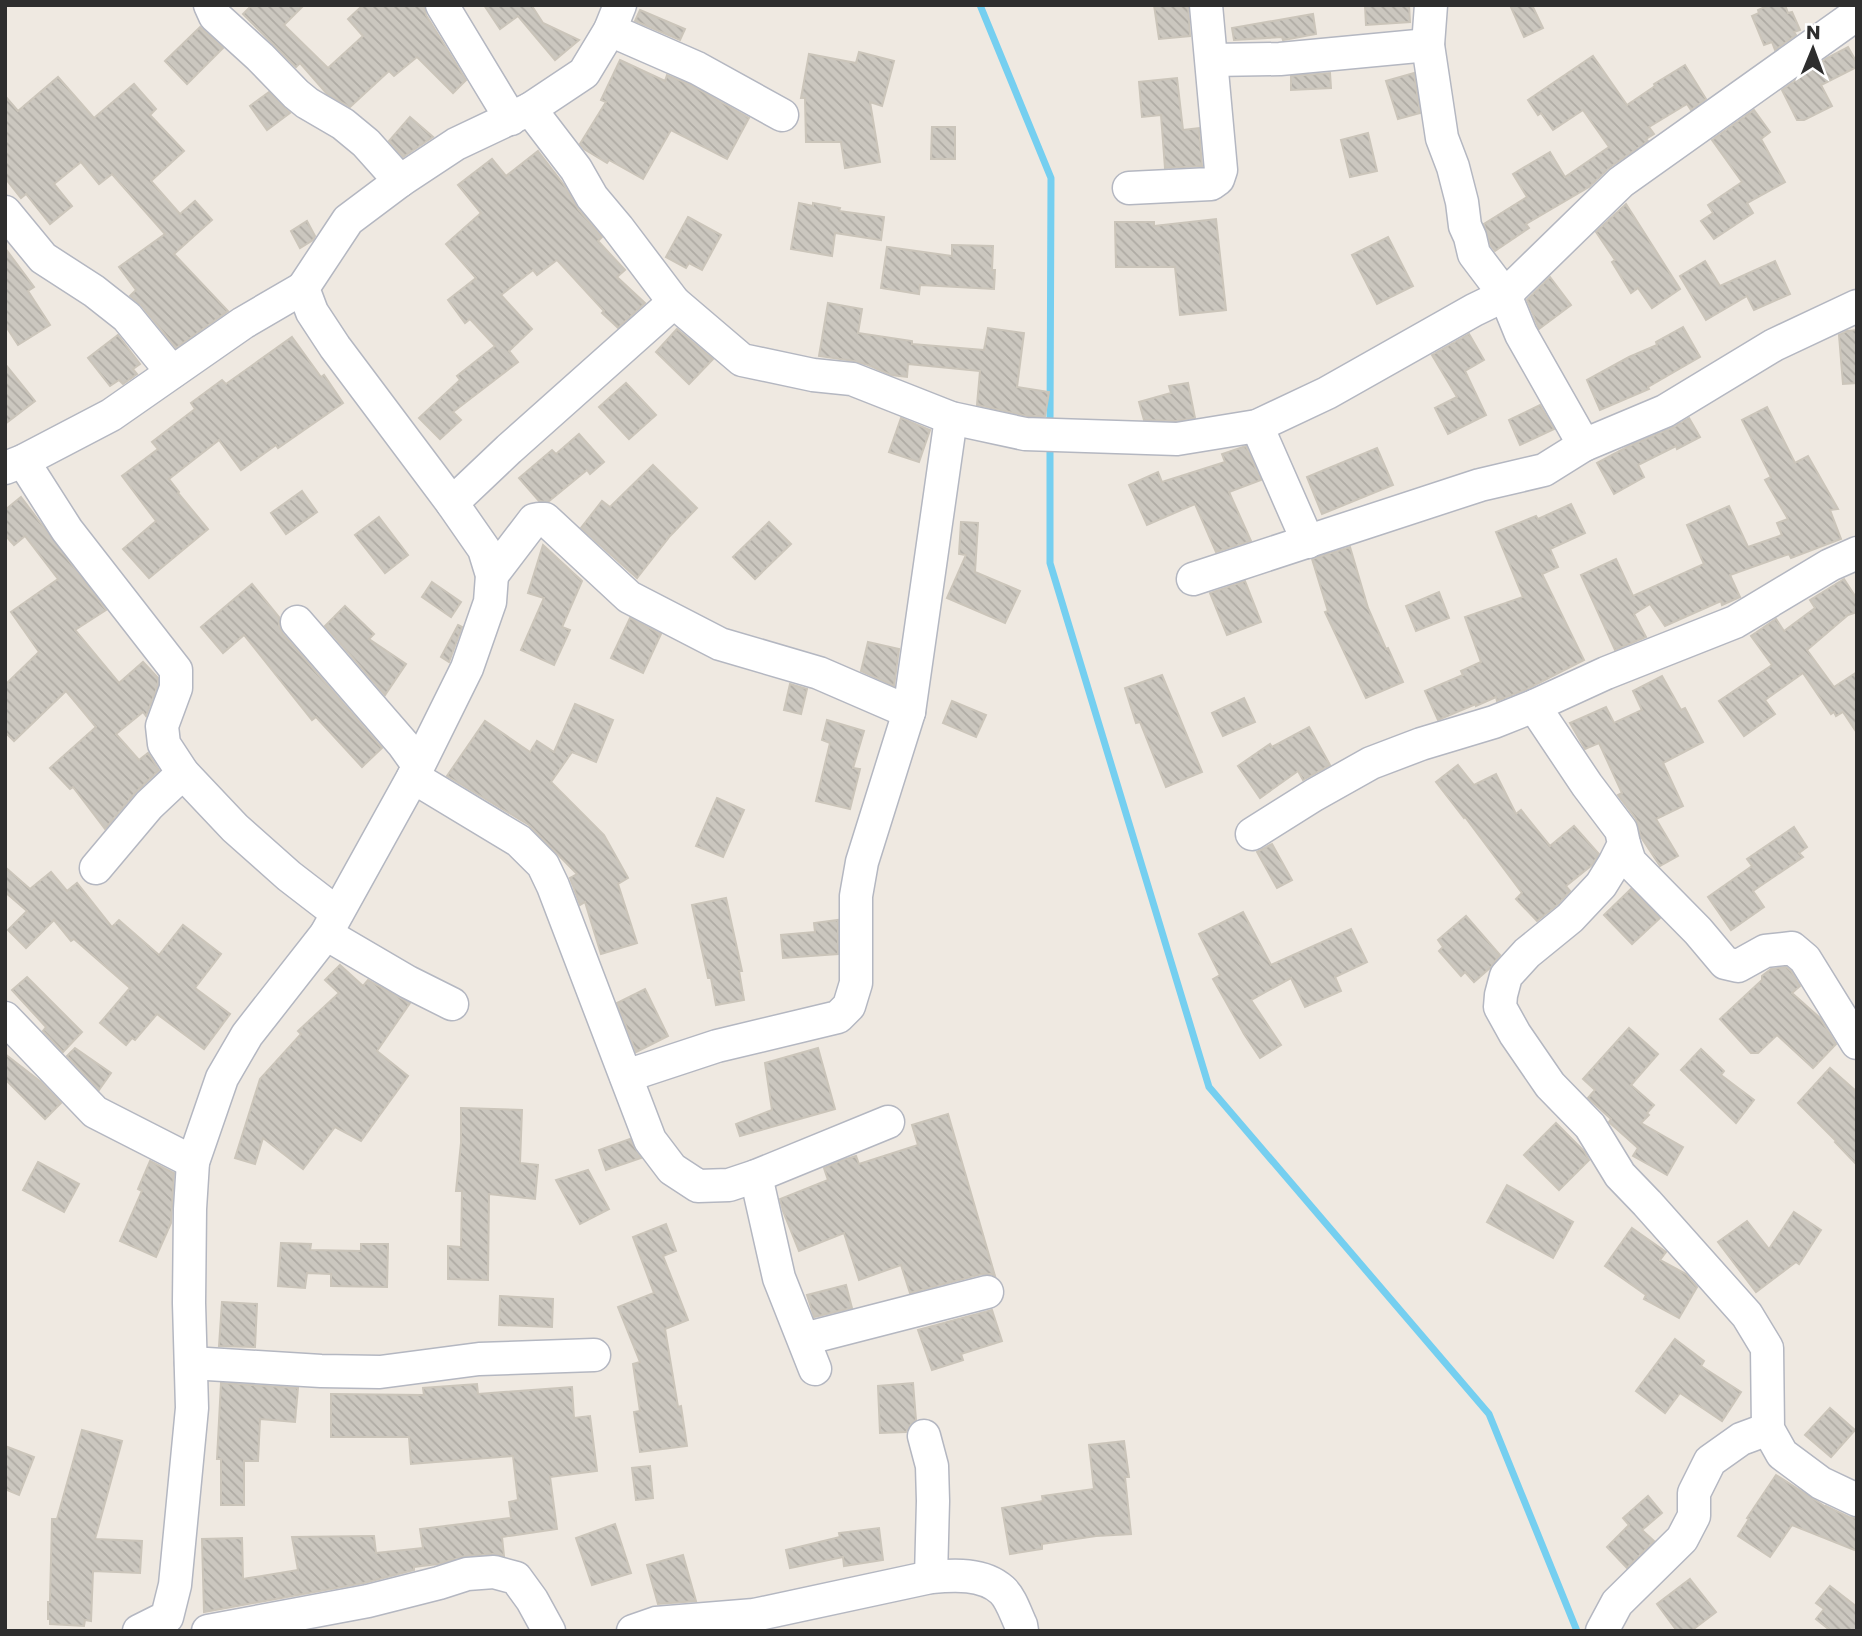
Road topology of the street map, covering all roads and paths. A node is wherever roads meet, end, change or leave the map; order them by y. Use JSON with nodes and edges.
{"nodes":[{"id":1,"x":210,"y":5,"type":"edge"},
{"id":2,"x":442,"y":5,"type":"edge"},
{"id":3,"x":1206,"y":5,"type":"edge"},
{"id":4,"x":1430,"y":5,"type":"edge"},
{"id":5,"x":1857,"y":14,"type":"edge"},
{"id":6,"x":615,"y":18,"type":"edge"},
{"id":7,"x":1428,"y":44,"type":"junction"},
{"id":8,"x":1212,"y":60,"type":"junction"},
{"id":9,"x":521,"y":114,"type":"junction"},
{"id":10,"x":782,"y":115,"type":"dead end"},
{"id":11,"x":400,"y":181,"type":"junction"},
{"id":12,"x":1129,"y":188,"type":"dead end"},
{"id":13,"x":5,"y":212,"type":"edge"},
{"id":14,"x":303,"y":288,"type":"junction"},
{"id":15,"x":1505,"y":295,"type":"junction"},
{"id":16,"x":674,"y":302,"type":"junction"},
{"id":17,"x":1857,"y":306,"type":"edge"},
{"id":18,"x":172,"y":372,"type":"junction"},
{"id":19,"x":951,"y":418,"type":"junction"},
{"id":20,"x":1257,"y":426,"type":"junction"},
{"id":21,"x":1584,"y":445,"type":"junction"},
{"id":22,"x":14,"y":465,"type":"edge"},
{"id":23,"x":452,"y":503,"type":"junction"},
{"id":24,"x":1308,"y":542,"type":"junction"},
{"id":25,"x":1857,"y":553,"type":"edge"},
{"id":26,"x":492,"y":576,"type":"junction"},
{"id":27,"x":1193,"y":579,"type":"dead end"},
{"id":28,"x":297,"y":622,"type":"dead end"},
{"id":29,"x":1534,"y":706,"type":"junction"},
{"id":30,"x":909,"y":712,"type":"junction"},
{"id":31,"x":416,"y":771,"type":"junction"},
{"id":32,"x":183,"y":773,"type":"junction"},
{"id":33,"x":1252,"y":834,"type":"dead end"},
{"id":34,"x":1624,"y":844,"type":"junction"},
{"id":35,"x":96,"y":868,"type":"dead end"},
{"id":36,"x":331,"y":924,"type":"junction"},
{"id":37,"x":452,"y":1004,"type":"dead end"},
{"id":38,"x":5,"y":1018,"type":"edge"},
{"id":39,"x":1857,"y":1043,"type":"edge"},
{"id":40,"x":626,"y":1076,"type":"junction"},
{"id":41,"x":888,"y":1122,"type":"dead end"},
{"id":42,"x":193,"y":1162,"type":"junction"},
{"id":43,"x":756,"y":1176,"type":"junction"},
{"id":44,"x":987,"y":1292,"type":"dead end"},
{"id":45,"x":804,"y":1339,"type":"junction"},
{"id":46,"x":594,"y":1356,"type":"dead end"},
{"id":47,"x":191,"y":1363,"type":"junction"},
{"id":48,"x":815,"y":1369,"type":"dead end"},
{"id":49,"x":1768,"y":1429,"type":"junction"},
{"id":50,"x":924,"y":1436,"type":"dead end"},
{"id":51,"x":1857,"y":1500,"type":"edge"},
{"id":52,"x":931,"y":1577,"type":"junction"},
{"id":53,"x":158,"y":1626,"type":"edge"},
{"id":54,"x":208,"y":1631,"type":"edge"},
{"id":55,"x":549,"y":1631,"type":"edge"},
{"id":56,"x":633,"y":1631,"type":"edge"},
{"id":57,"x":1022,"y":1631,"type":"edge"},
{"id":58,"x":1602,"y":1631,"type":"edge"}],
"edges":[{"from":1,"to":11,"type":"street"},
{"from":2,"to":9,"type":"street"},
{"from":3,"to":8,"type":"street"},
{"from":4,"to":7,"type":"street"},
{"from":5,"to":15,"type":"street"},
{"from":6,"to":9,"type":"street"},
{"from":6,"to":10,"type":"street"},
{"from":7,"to":8,"type":"street"},
{"from":7,"to":15,"type":"street"},
{"from":8,"to":12,"type":"street"},
{"from":9,"to":11,"type":"street"},
{"from":9,"to":16,"type":"street"},
{"from":11,"to":14,"type":"street"},
{"from":13,"to":18,"type":"street"},
{"from":14,"to":18,"type":"street"},
{"from":14,"to":23,"type":"street"},
{"from":15,"to":20,"type":"street"},
{"from":15,"to":21,"type":"street"},
{"from":16,"to":19,"type":"street"},
{"from":16,"to":23,"type":"street"},
{"from":17,"to":21,"type":"street"},
{"from":18,"to":22,"type":"street"},
{"from":19,"to":20,"type":"street"},
{"from":19,"to":30,"type":"street"},
{"from":20,"to":24,"type":"street"},
{"from":21,"to":24,"type":"street"},
{"from":22,"to":32,"type":"street"},
{"from":23,"to":26,"type":"street"},
{"from":24,"to":27,"type":"street"},
{"from":25,"to":29,"type":"street"},
{"from":26,"to":30,"type":"street"},
{"from":26,"to":31,"type":"street"},
{"from":28,"to":31,"type":"street"},
{"from":29,"to":33,"type":"street"},
{"from":29,"to":34,"type":"street"},
{"from":30,"to":40,"type":"street"},
{"from":31,"to":36,"type":"street"},
{"from":31,"to":40,"type":"street"},
{"from":32,"to":35,"type":"street"},
{"from":32,"to":36,"type":"street"},
{"from":34,"to":39,"type":"street"},
{"from":34,"to":49,"type":"street"},
{"from":36,"to":37,"type":"street"},
{"from":36,"to":42,"type":"street"},
{"from":38,"to":42,"type":"street"},
{"from":40,"to":43,"type":"street"},
{"from":41,"to":43,"type":"street"},
{"from":42,"to":47,"type":"street"},
{"from":43,"to":45,"type":"street"},
{"from":44,"to":45,"type":"street"},
{"from":45,"to":48,"type":"street"},
{"from":46,"to":47,"type":"street"},
{"from":47,"to":53,"type":"street"},
{"from":49,"to":51,"type":"street"},
{"from":49,"to":58,"type":"street"},
{"from":50,"to":52,"type":"street"},
{"from":52,"to":56,"type":"street"},
{"from":52,"to":57,"type":"street"},
{"from":54,"to":55,"type":"street"}]}
